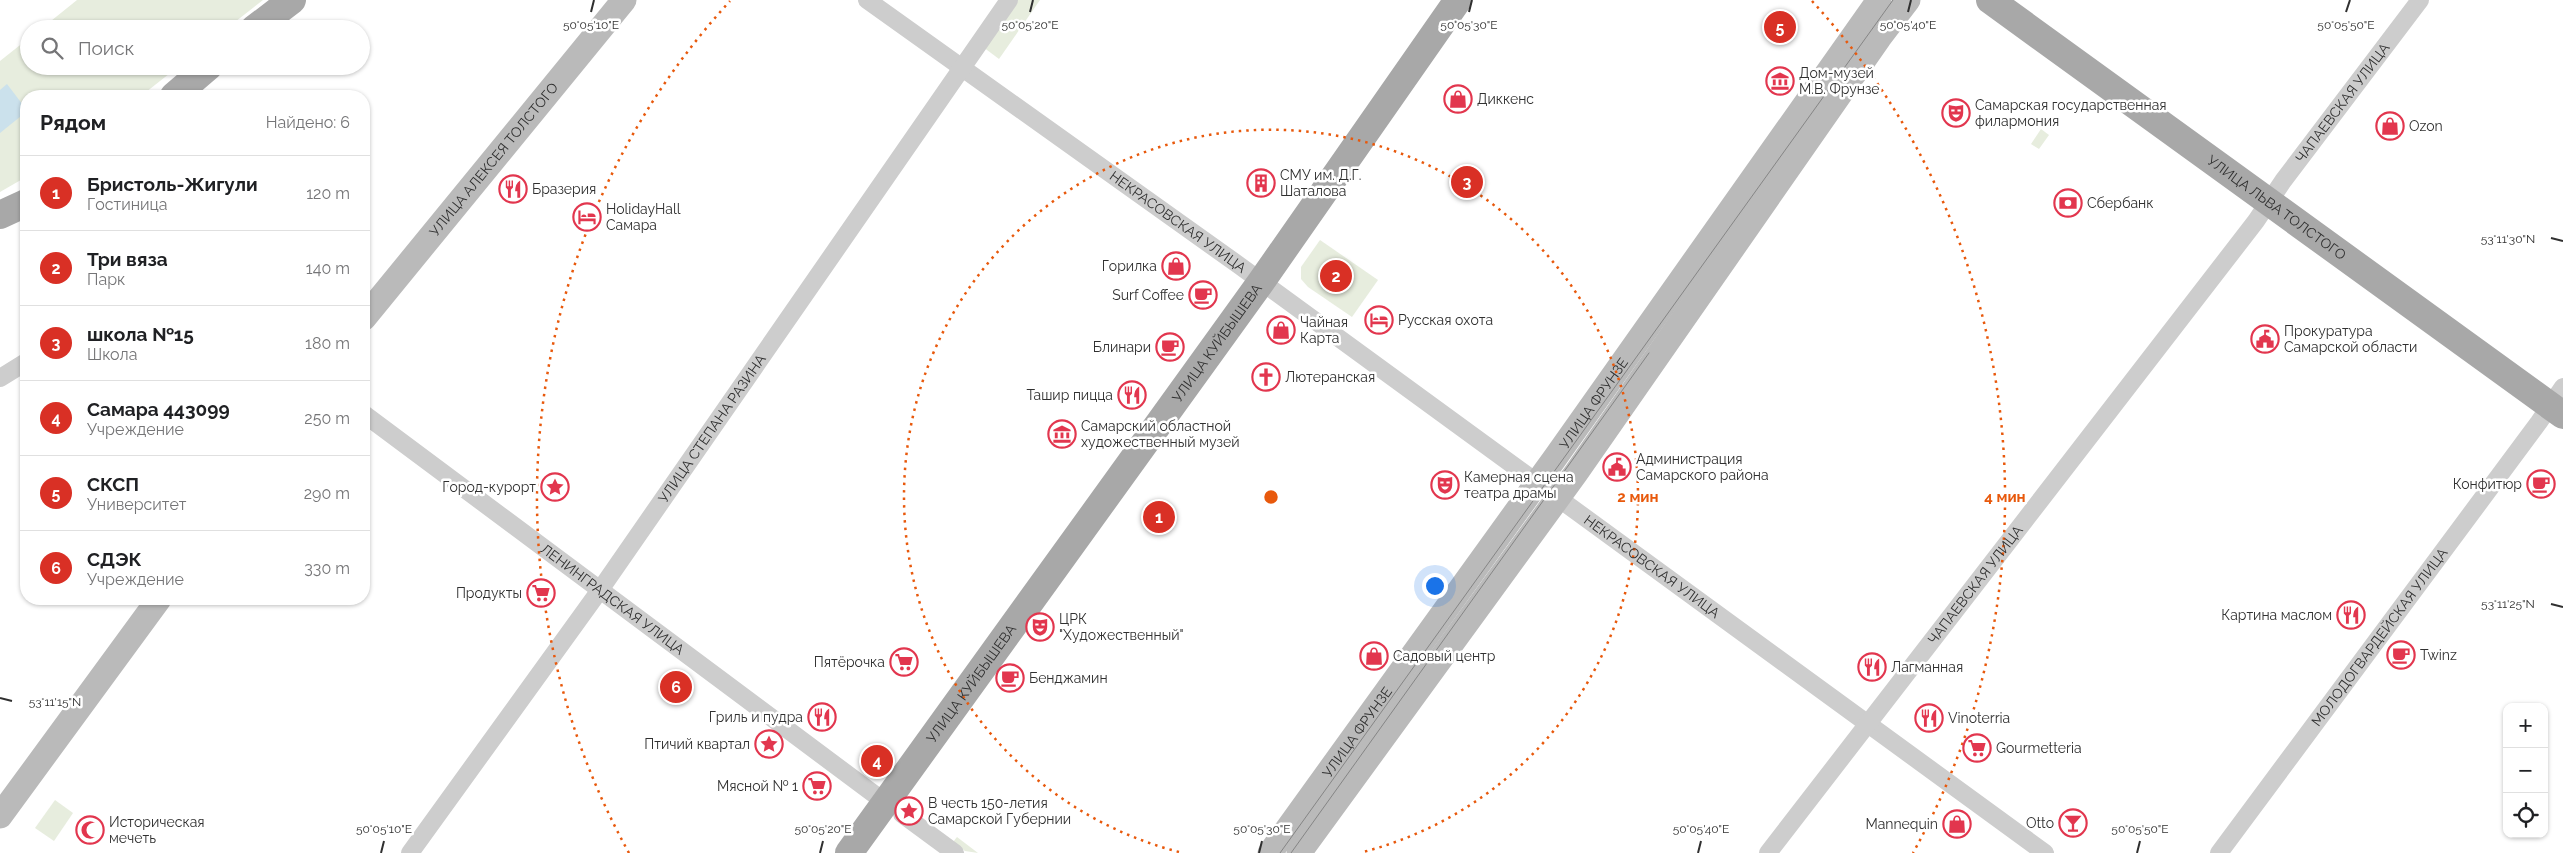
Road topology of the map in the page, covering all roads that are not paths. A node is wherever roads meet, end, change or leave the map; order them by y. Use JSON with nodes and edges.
{"nodes":[{"id":1,"x":292,"y":0,"type":"edge"},
{"id":2,"x":624,"y":0,"type":"edge"},
{"id":3,"x":867,"y":0,"type":"edge"},
{"id":4,"x":1009,"y":0,"type":"edge"},
{"id":5,"x":1458,"y":0,"type":"edge"},
{"id":6,"x":1879,"y":0,"type":"edge"},
{"id":7,"x":1908,"y":0,"type":"edge"},
{"id":8,"x":1990,"y":0,"type":"edge"},
{"id":9,"x":2420,"y":0,"type":"edge"},
{"id":10,"x":266,"y":20,"type":"edge"},
{"id":11,"x":962,"y":67,"type":"junction"},
{"id":12,"x":198,"y":75,"type":"edge"},
{"id":13,"x":181,"y":90,"type":"edge"},
{"id":14,"x":2269,"y":201,"type":"junction"},
{"id":15,"x":20,"y":206,"type":"edge"},
{"id":16,"x":0,"y":216,"type":"edge"},
{"id":17,"x":1261,"y":282,"type":"junction"},
{"id":18,"x":370,"y":311,"type":"edge"},
{"id":19,"x":20,"y":366,"type":"edge"},
{"id":20,"x":0,"y":378,"type":"edge"},
{"id":21,"x":2554,"y":407,"type":"edge"},
{"id":22,"x":370,"y":418,"type":"edge"},
{"id":23,"x":1536,"y":483,"type":"junction"},
{"id":24,"x":1558,"y":498,"type":"junction"},
{"id":25,"x":600,"y":590,"type":"junction"},
{"id":26,"x":155,"y":605,"type":"edge"},
{"id":27,"x":1868,"y":724,"type":"junction"},
{"id":28,"x":894,"y":809,"type":"junction"},
{"id":29,"x":0,"y":816,"type":"edge"},
{"id":30,"x":410,"y":853,"type":"edge"},
{"id":31,"x":849,"y":853,"type":"edge"},
{"id":32,"x":955,"y":853,"type":"edge"},
{"id":33,"x":1270,"y":853,"type":"edge"},
{"id":34,"x":1299,"y":853,"type":"edge"},
{"id":35,"x":1768,"y":853,"type":"edge"},
{"id":36,"x":2045,"y":853,"type":"edge"},
{"id":37,"x":2219,"y":853,"type":"edge"}],
"edges":[{"from":1,"to":10,"type":"main road"},
{"from":2,"to":18,"type":"main road","name":"УЛИЦА АЛЕКСЕЯ ТОЛСТОГО"},
{"from":3,"to":11,"type":"street","name":"НЕКРАСОВСКАЯ УЛИЦА"},
{"from":4,"to":11,"type":"street","name":"УЛИЦА СТЕПАНА РАЗИНА"},
{"from":5,"to":17,"type":"main road","name":"УЛИЦА КУЙБЫШЕВА"},
{"from":6,"to":23,"type":"main road","name":"УЛИЦА ФРУНЗЕ"},
{"from":7,"to":24,"type":"main road","name":"УЛИЦА ФРУНЗЕ"},
{"from":8,"to":14,"type":"main road","name":"УЛИЦА ЛЬВА ТОЛСТОГО"},
{"from":9,"to":14,"type":"street","name":"ЧАПАЕВСКАЯ УЛИЦА"},
{"from":11,"to":17,"type":"street","name":"НЕКРАСОВСКАЯ УЛИЦА"},
{"from":11,"to":25,"type":"street","name":"УЛИЦА СТЕПАНА РАЗИНА"},
{"from":12,"to":13,"type":"main road"},
{"from":14,"to":21,"type":"main road","name":"УЛИЦА ЛЬВА ТОЛСТОГО"},
{"from":14,"to":27,"type":"street","name":"ЧАПАЕВСКАЯ УЛИЦА"},
{"from":15,"to":16,"type":"main road"},
{"from":17,"to":23,"type":"street","name":"НЕКРАСОВСКАЯ УЛИЦА"},
{"from":17,"to":28,"type":"main road","name":"УЛИЦА КУЙБЫШЕВА"},
{"from":19,"to":20,"type":"street"},
{"from":21,"to":37,"type":"street","name":"МОЛОДОГВАРДЕЙСКАЯ УЛИЦА"},
{"from":22,"to":25,"type":"street","name":"ЛЕНИНГРАДСКАЯ УЛИЦА"},
{"from":23,"to":24,"type":"street","name":"НЕКРАСОВСКАЯ УЛИЦА"},
{"from":23,"to":33,"type":"main road","name":"УЛИЦА ФРУНЗЕ"},
{"from":24,"to":27,"type":"street","name":"НЕКРАСОВСКАЯ УЛИЦА"},
{"from":24,"to":34,"type":"main road","name":"УЛИЦА ФРУНЗЕ"},
{"from":25,"to":28,"type":"street","name":"ЛЕНИНГРАДСКАЯ УЛИЦА"},
{"from":25,"to":30,"type":"street","name":"УЛИЦА СТЕПАНА РАЗИНА"},
{"from":26,"to":29,"type":"main road"},
{"from":27,"to":35,"type":"street","name":"ЧАПАЕВСКАЯ УЛИЦА"},
{"from":27,"to":36,"type":"street","name":"НЕКРАСОВСКАЯ УЛИЦА"},
{"from":28,"to":31,"type":"main road","name":"УЛИЦА КУЙБЫШЕВА"},
{"from":28,"to":32,"type":"street","name":"ЛЕНИНГРАДСКАЯ УЛИЦА"}]}
